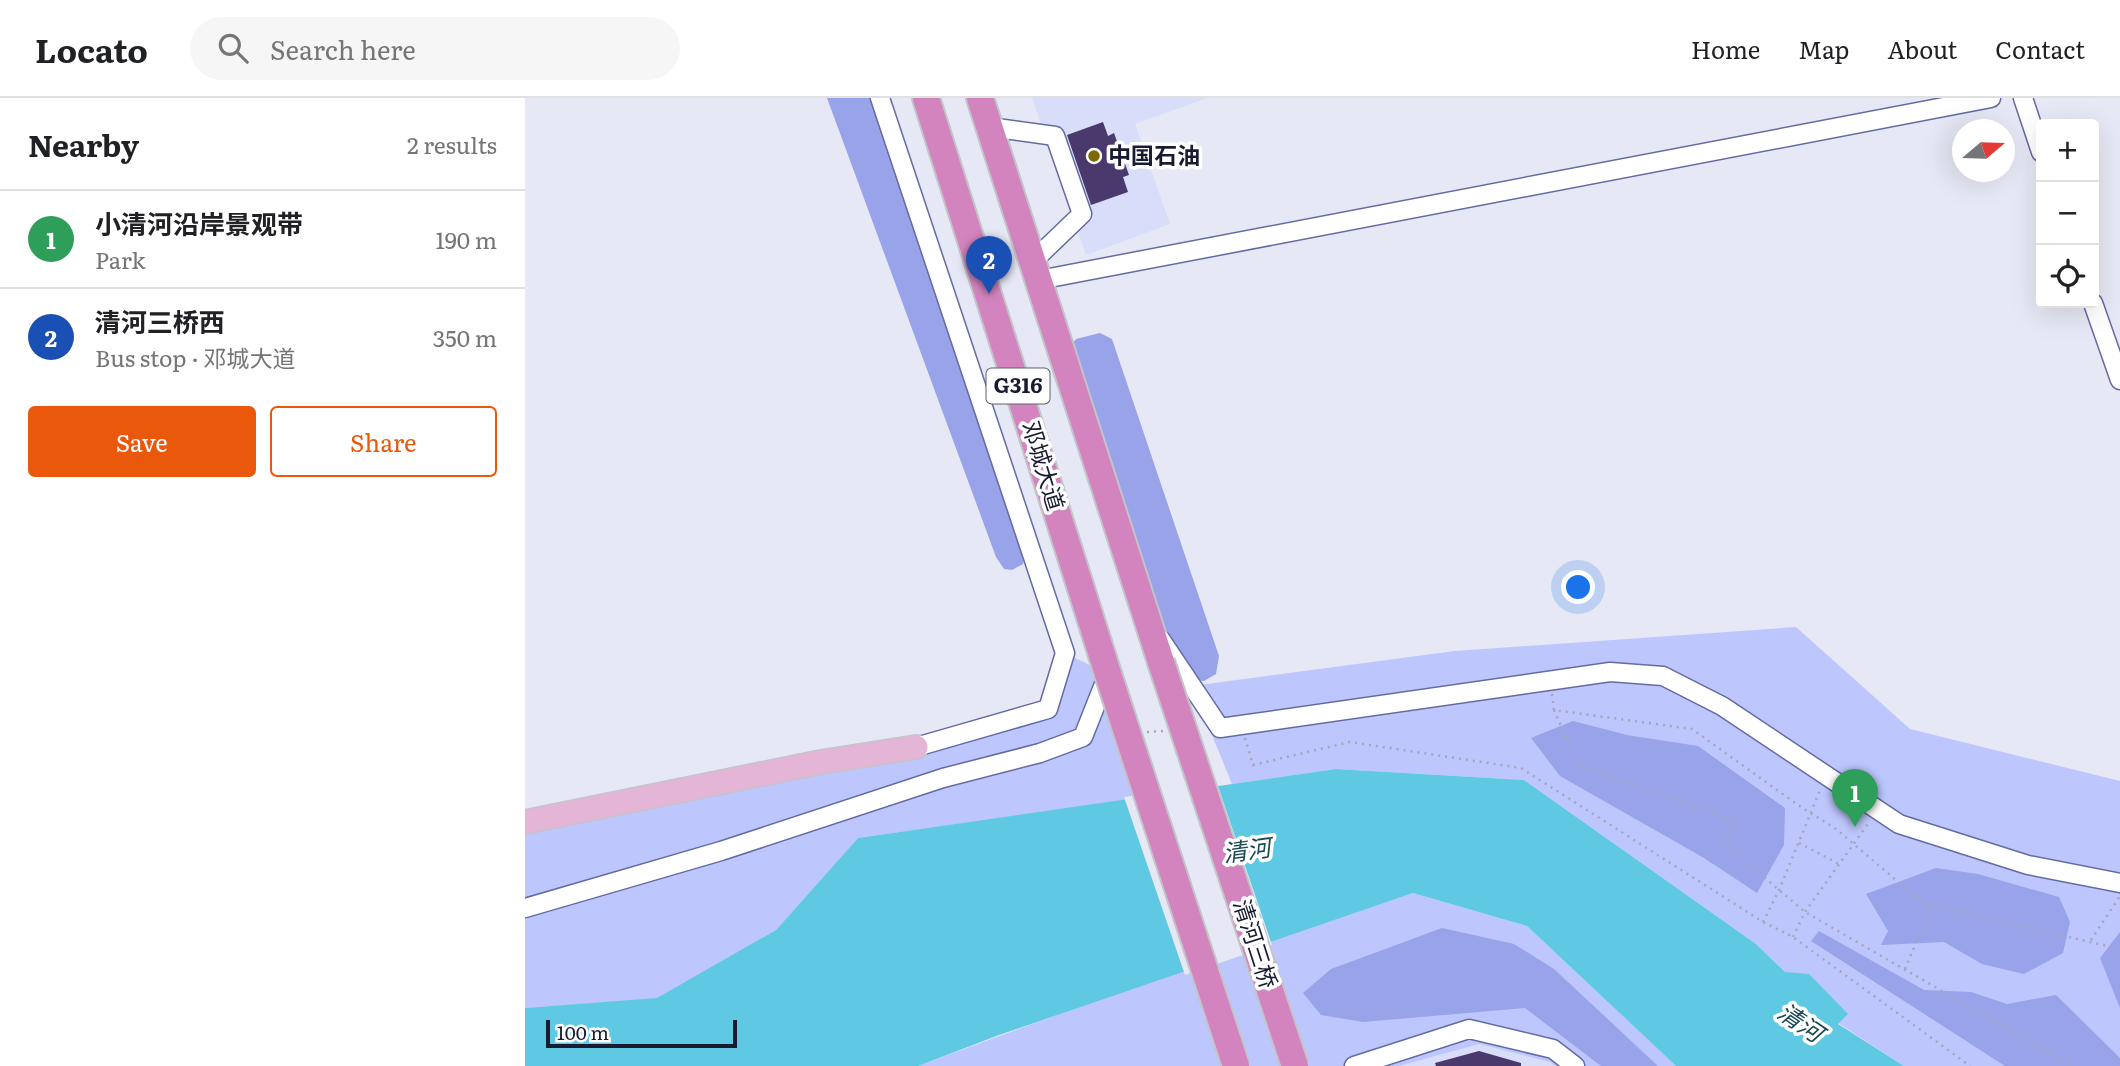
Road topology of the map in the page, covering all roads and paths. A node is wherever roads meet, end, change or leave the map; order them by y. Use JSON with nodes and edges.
{"nodes":[{"id":1,"x":880,"y":98,"type":"edge"},
{"id":2,"x":926,"y":98,"type":"edge"},
{"id":3,"x":980,"y":98,"type":"edge"},
{"id":4,"x":1991,"y":98,"type":"edge"},
{"id":5,"x":2023,"y":98,"type":"edge"},
{"id":6,"x":989,"y":127,"type":"junction"},
{"id":7,"x":2036,"y":137,"type":"edge"},
{"id":8,"x":1036,"y":270,"type":"junction"},
{"id":9,"x":2095,"y":308,"type":"edge"},
{"id":10,"x":2120,"y":380,"type":"edge"},
{"id":11,"x":1148,"y":621,"type":"junction"},
{"id":12,"x":1108,"y":674,"type":"junction"},
{"id":13,"x":1551,"y":680,"type":"junction"},
{"id":14,"x":1554,"y":710,"type":"junction"},
{"id":15,"x":1241,"y":725,"type":"junction"},
{"id":16,"x":1165,"y":731,"type":"dead end"},
{"id":17,"x":1138,"y":733,"type":"dead end"},
{"id":18,"x":916,"y":747,"type":"junction"},
{"id":19,"x":1826,"y":775,"type":"junction"},
{"id":20,"x":525,"y":807,"type":"edge"},
{"id":21,"x":1878,"y":809,"type":"junction"},
{"id":22,"x":1810,"y":813,"type":"junction"},
{"id":23,"x":525,"y":822,"type":"edge"},
{"id":24,"x":1798,"y":842,"type":"junction"},
{"id":25,"x":1854,"y":844,"type":"junction"},
{"id":26,"x":1839,"y":864,"type":"junction"},
{"id":27,"x":2120,"y":883,"type":"edge"},
{"id":28,"x":1779,"y":890,"type":"junction"},
{"id":29,"x":2120,"y":896,"type":"edge"},
{"id":30,"x":1932,"y":905,"type":"junction"},
{"id":31,"x":525,"y":908,"type":"edge"},
{"id":32,"x":1805,"y":912,"type":"junction"},
{"id":33,"x":1763,"y":922,"type":"junction"},
{"id":34,"x":1793,"y":937,"type":"junction"},
{"id":35,"x":2090,"y":942,"type":"junction"},
{"id":36,"x":2120,"y":948,"type":"edge"},
{"id":37,"x":1905,"y":970,"type":"junction"},
{"id":38,"x":1236,"y":1066,"type":"edge"},
{"id":39,"x":1295,"y":1066,"type":"edge"},
{"id":40,"x":1354,"y":1066,"type":"edge"},
{"id":41,"x":1575,"y":1066,"type":"edge"},
{"id":42,"x":1970,"y":1066,"type":"edge"},
{"id":43,"x":2072,"y":1066,"type":"edge"}],
"edges":[{"from":1,"to":18,"type":"street"},
{"from":2,"to":12,"type":"highway","name":"邓城大道","number":"G316"},
{"from":3,"to":6,"type":"highway","number":"G316"},
{"from":4,"to":8,"type":"street"},
{"from":5,"to":7,"type":"street"},
{"from":6,"to":8,"type":"highway","number":"G316"},
{"from":6,"to":8,"type":"street"},
{"from":8,"to":11,"type":"highway","number":"G316"},
{"from":9,"to":10,"type":"street"},
{"from":11,"to":15,"type":"street"},
{"from":11,"to":39,"type":"highway","name":"清河三桥","number":"G316","bridge":true},
{"from":12,"to":31,"type":"street"},
{"from":12,"to":38,"type":"highway","number":"G316","bridge":true},
{"from":13,"to":14,"type":"path"},
{"from":13,"to":15,"type":"street"},
{"from":13,"to":19,"type":"street"},
{"from":14,"to":22,"type":"path"},
{"from":14,"to":28,"type":"path"},
{"from":15,"to":33,"type":"path"},
{"from":16,"to":17,"type":"path"},
{"from":18,"to":20,"type":"main road"},
{"from":18,"to":23,"type":"main road"},
{"from":19,"to":21,"type":"street"},
{"from":19,"to":22,"type":"path"},
{"from":21,"to":25,"type":"path"},
{"from":21,"to":27,"type":"street"},
{"from":22,"to":24,"type":"path"},
{"from":22,"to":25,"type":"path"},
{"from":24,"to":26,"type":"path"},
{"from":24,"to":28,"type":"path"},
{"from":25,"to":26,"type":"path"},
{"from":25,"to":30,"type":"path"},
{"from":26,"to":32,"type":"path"},
{"from":28,"to":32,"type":"path"},
{"from":28,"to":33,"type":"path"},
{"from":29,"to":35,"type":"path"},
{"from":30,"to":35,"type":"path"},
{"from":30,"to":37,"type":"path"},
{"from":32,"to":34,"type":"path"},
{"from":32,"to":37,"type":"path"},
{"from":33,"to":34,"type":"path"},
{"from":34,"to":42,"type":"path"},
{"from":35,"to":36,"type":"path"},
{"from":37,"to":43,"type":"path"},
{"from":40,"to":41,"type":"street"}]}
